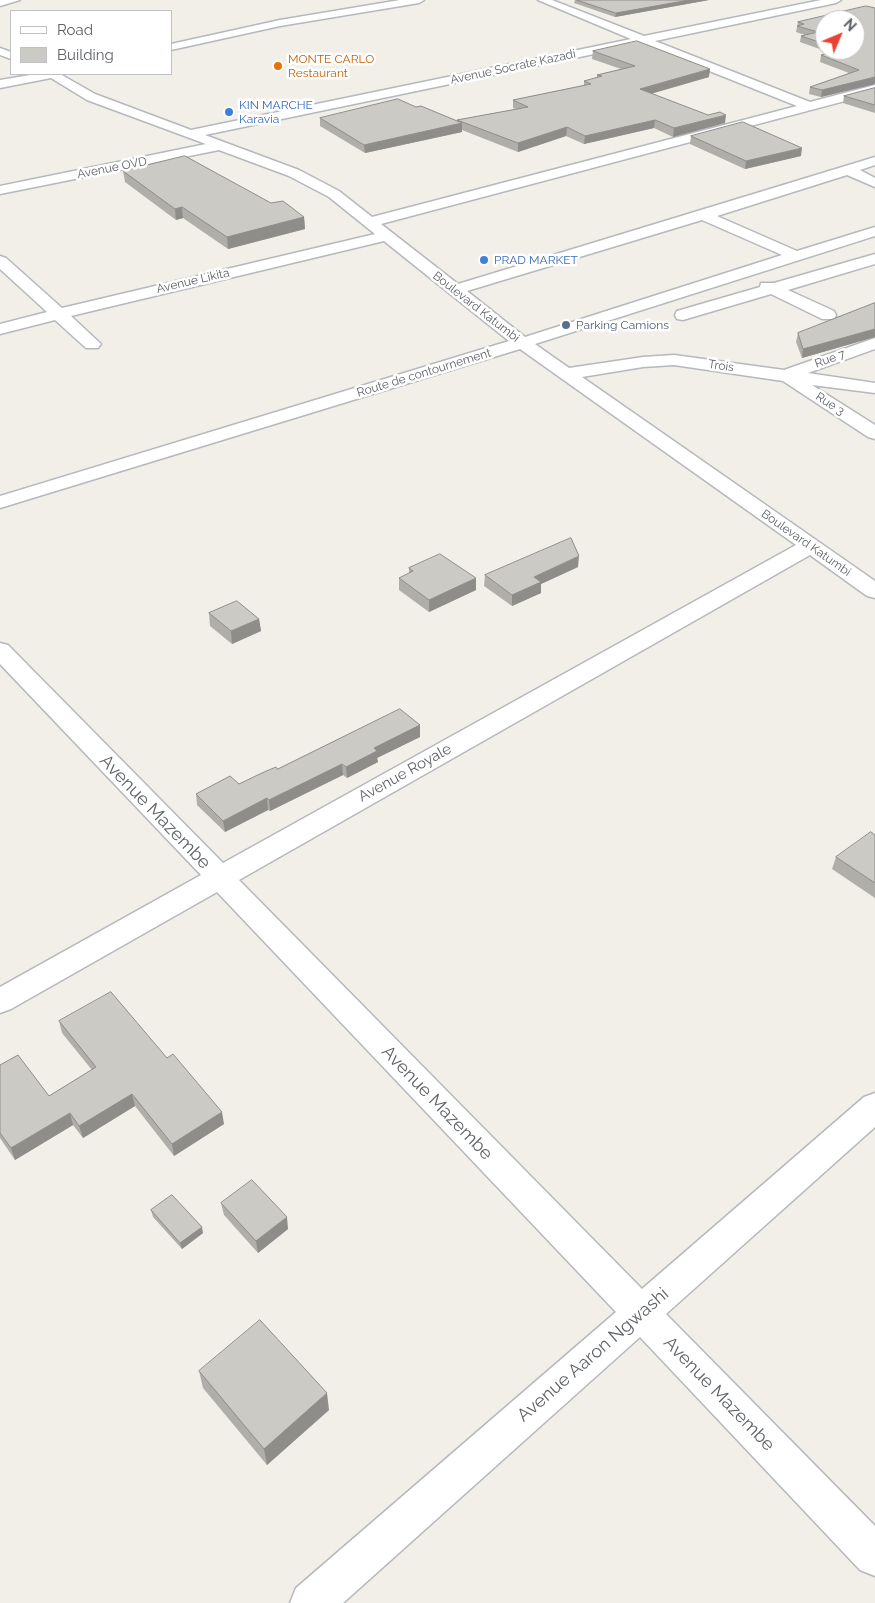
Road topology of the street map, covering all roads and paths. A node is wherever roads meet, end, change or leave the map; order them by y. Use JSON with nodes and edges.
{"nodes":[{"id":1,"x":15,"y":0,"type":"edge"},
{"id":2,"x":419,"y":0,"type":"edge"},
{"id":3,"x":543,"y":0,"type":"edge"},
{"id":4,"x":836,"y":0,"type":"edge"},
{"id":5,"x":0,"y":3,"type":"edge"},
{"id":6,"x":642,"y":39,"type":"junction"},
{"id":7,"x":172,"y":47,"type":"edge"},
{"id":8,"x":48,"y":75,"type":"edge"},
{"id":9,"x":55,"y":75,"type":"edge"},
{"id":10,"x":0,"y":84,"type":"edge"},
{"id":11,"x":875,"y":88,"type":"edge"},
{"id":12,"x":808,"y":106,"type":"junction"},
{"id":13,"x":191,"y":134,"type":"junction"},
{"id":14,"x":224,"y":145,"type":"junction"},
{"id":15,"x":875,"y":161,"type":"edge"},
{"id":16,"x":848,"y":170,"type":"junction"},
{"id":17,"x":875,"y":183,"type":"edge"},
{"id":18,"x":0,"y":190,"type":"edge"},
{"id":19,"x":704,"y":216,"type":"junction"},
{"id":20,"x":370,"y":222,"type":"junction"},
{"id":21,"x":875,"y":231,"type":"edge"},
{"id":22,"x":386,"y":236,"type":"junction"},
{"id":23,"x":796,"y":256,"type":"junction"},
{"id":24,"x":875,"y":259,"type":"edge"},
{"id":25,"x":0,"y":261,"type":"edge"},
{"id":26,"x":742,"y":272,"type":"junction"},
{"id":27,"x":455,"y":290,"type":"junction"},
{"id":28,"x":774,"y":290,"type":"junction"},
{"id":29,"x":58,"y":314,"type":"junction"},
{"id":30,"x":683,"y":315,"type":"dead end"},
{"id":31,"x":828,"y":315,"type":"dead end"},
{"id":32,"x":0,"y":329,"type":"edge"},
{"id":33,"x":522,"y":343,"type":"junction"},
{"id":34,"x":875,"y":343,"type":"edge"},
{"id":35,"x":92,"y":344,"type":"dead end"},
{"id":36,"x":566,"y":374,"type":"junction"},
{"id":37,"x":785,"y":375,"type":"junction"},
{"id":38,"x":875,"y":388,"type":"edge"},
{"id":39,"x":875,"y":433,"type":"edge"},
{"id":40,"x":0,"y":502,"type":"edge"},
{"id":41,"x":810,"y":546,"type":"junction"},
{"id":42,"x":875,"y":590,"type":"edge"},
{"id":43,"x":0,"y":650,"type":"edge"},
{"id":44,"x":218,"y":877,"type":"junction"},
{"id":45,"x":0,"y":1000,"type":"edge"},
{"id":46,"x":875,"y":1107,"type":"edge"},
{"id":47,"x":641,"y":1313,"type":"junction"},
{"id":48,"x":875,"y":1555,"type":"edge"},
{"id":49,"x":311,"y":1603,"type":"edge"}],
"edges":[{"from":1,"to":5,"type":"street"},
{"from":2,"to":7,"type":"street"},
{"from":3,"to":6,"type":"street"},
{"from":4,"to":6,"type":"street","name":"Avenue Socrate Kazadi"},
{"from":6,"to":12,"type":"street"},
{"from":6,"to":13,"type":"street","name":"Avenue Socrate Kazadi"},
{"from":8,"to":10,"type":"street"},
{"from":9,"to":13,"type":"street","name":"Boulevard Katumbi"},
{"from":11,"to":12,"type":"street"},
{"from":12,"to":20,"type":"street"},
{"from":13,"to":14,"type":"street","name":"Boulevard Katumbi"},
{"from":14,"to":18,"type":"street","name":"Avenue OVD"},
{"from":14,"to":20,"type":"street","name":"Boulevard Katumbi"},
{"from":15,"to":16,"type":"street"},
{"from":16,"to":17,"type":"street"},
{"from":16,"to":19,"type":"street"},
{"from":19,"to":23,"type":"street"},
{"from":19,"to":27,"type":"street"},
{"from":20,"to":22,"type":"street","name":"Boulevard Katumbi"},
{"from":21,"to":23,"type":"street","name":"Route de contournement"},
{"from":22,"to":27,"type":"street","name":"Boulevard Katumbi"},
{"from":22,"to":29,"type":"street","name":"Avenue Likita"},
{"from":23,"to":26,"type":"street","name":"Route de contournement"},
{"from":24,"to":28,"type":"street"},
{"from":25,"to":29,"type":"street"},
{"from":26,"to":28,"type":"street"},
{"from":26,"to":33,"type":"street","name":"Route de contournement"},
{"from":27,"to":33,"type":"street","name":"Boulevard Katumbi"},
{"from":28,"to":30,"type":"street"},
{"from":28,"to":31,"type":"street"},
{"from":29,"to":32,"type":"street","name":"Avenue Likita"},
{"from":29,"to":35,"type":"street"},
{"from":33,"to":36,"type":"street","name":"Boulevard Katumbi"},
{"from":33,"to":40,"type":"street","name":"Route de contournement"},
{"from":34,"to":37,"type":"street","name":"Rue 7"},
{"from":36,"to":37,"type":"street","name":"Trois"},
{"from":36,"to":41,"type":"street","name":"Boulevard Katumbi"},
{"from":37,"to":38,"type":"street","name":"Trois"},
{"from":37,"to":39,"type":"street","name":"Rue 3"},
{"from":41,"to":42,"type":"street","name":"Boulevard Katumbi"},
{"from":41,"to":44,"type":"street","name":"Avenue Royale"},
{"from":43,"to":44,"type":"street","name":"Avenue Mazembe"},
{"from":44,"to":45,"type":"street","name":"Avenue Royale"},
{"from":44,"to":47,"type":"street","name":"Avenue Mazembe"},
{"from":46,"to":47,"type":"street","name":"Avenue Aaron Ngwashi"},
{"from":47,"to":48,"type":"street","name":"Avenue Mazembe"},
{"from":47,"to":49,"type":"street","name":"Avenue Aaron Ngwashi"}]}
